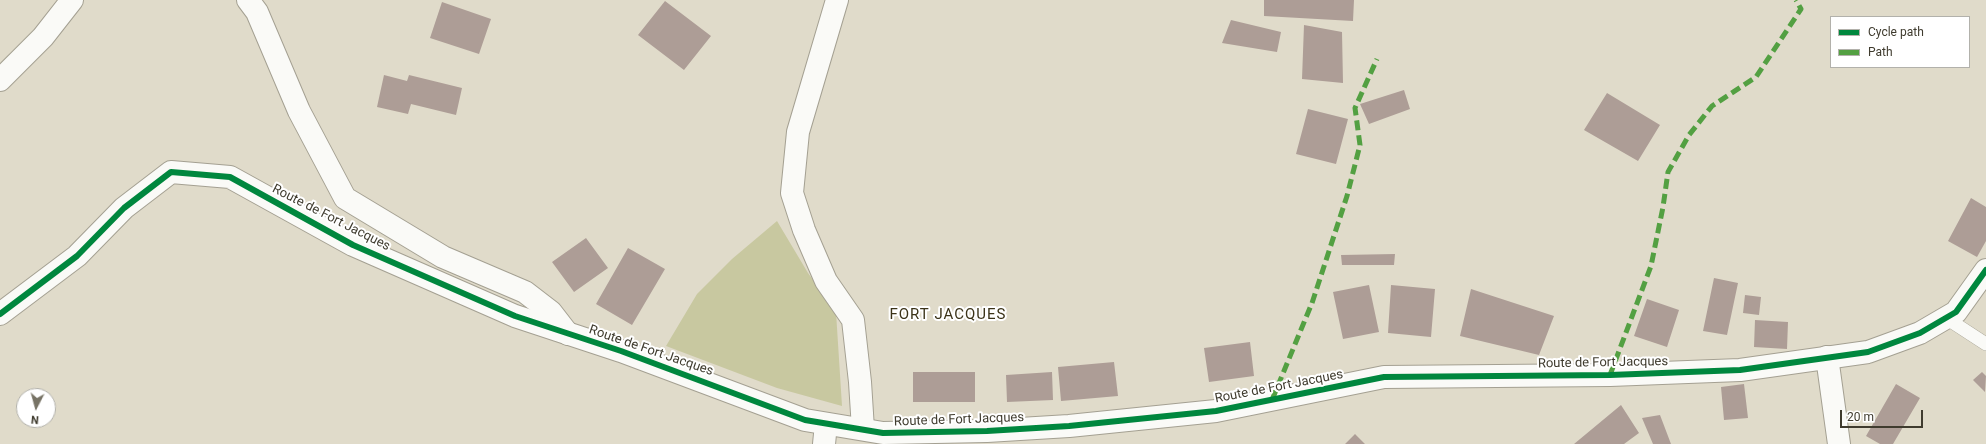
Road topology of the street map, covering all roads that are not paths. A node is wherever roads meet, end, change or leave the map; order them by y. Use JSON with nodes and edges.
{"nodes":[{"id":1,"x":72,"y":0,"type":"edge"},
{"id":2,"x":248,"y":0,"type":"edge"},
{"id":3,"x":837,"y":0,"type":"edge"},
{"id":4,"x":0,"y":80,"type":"edge"},
{"id":5,"x":1986,"y":270,"type":"edge"},
{"id":6,"x":0,"y":314,"type":"edge"},
{"id":7,"x":1946,"y":318,"type":"junction"},
{"id":8,"x":568,"y":334,"type":"junction"},
{"id":9,"x":1986,"y":344,"type":"edge"},
{"id":10,"x":1827,"y":358,"type":"junction"},
{"id":11,"x":863,"y":430,"type":"junction"},
{"id":12,"x":825,"y":434,"type":"edge"},
{"id":13,"x":1839,"y":444,"type":"edge"}],
"edges":[{"from":1,"to":4,"type":"street"},
{"from":2,"to":8,"type":"street"},
{"from":3,"to":11,"type":"street"},
{"from":5,"to":7,"type":"street","name":"Route de Fort Jacques"},
{"from":6,"to":8,"type":"street","name":"Route de Fort Jacques"},
{"from":7,"to":9,"type":"lane"},
{"from":7,"to":10,"type":"street","name":"Route de Fort Jacques"},
{"from":8,"to":12,"type":"street","name":"Route de Fort Jacques"},
{"from":10,"to":11,"type":"street","name":"Route de Fort Jacques"},
{"from":10,"to":13,"type":"street"},
{"from":11,"to":12,"type":"street","name":"Route de Fort Jacques"}]}
